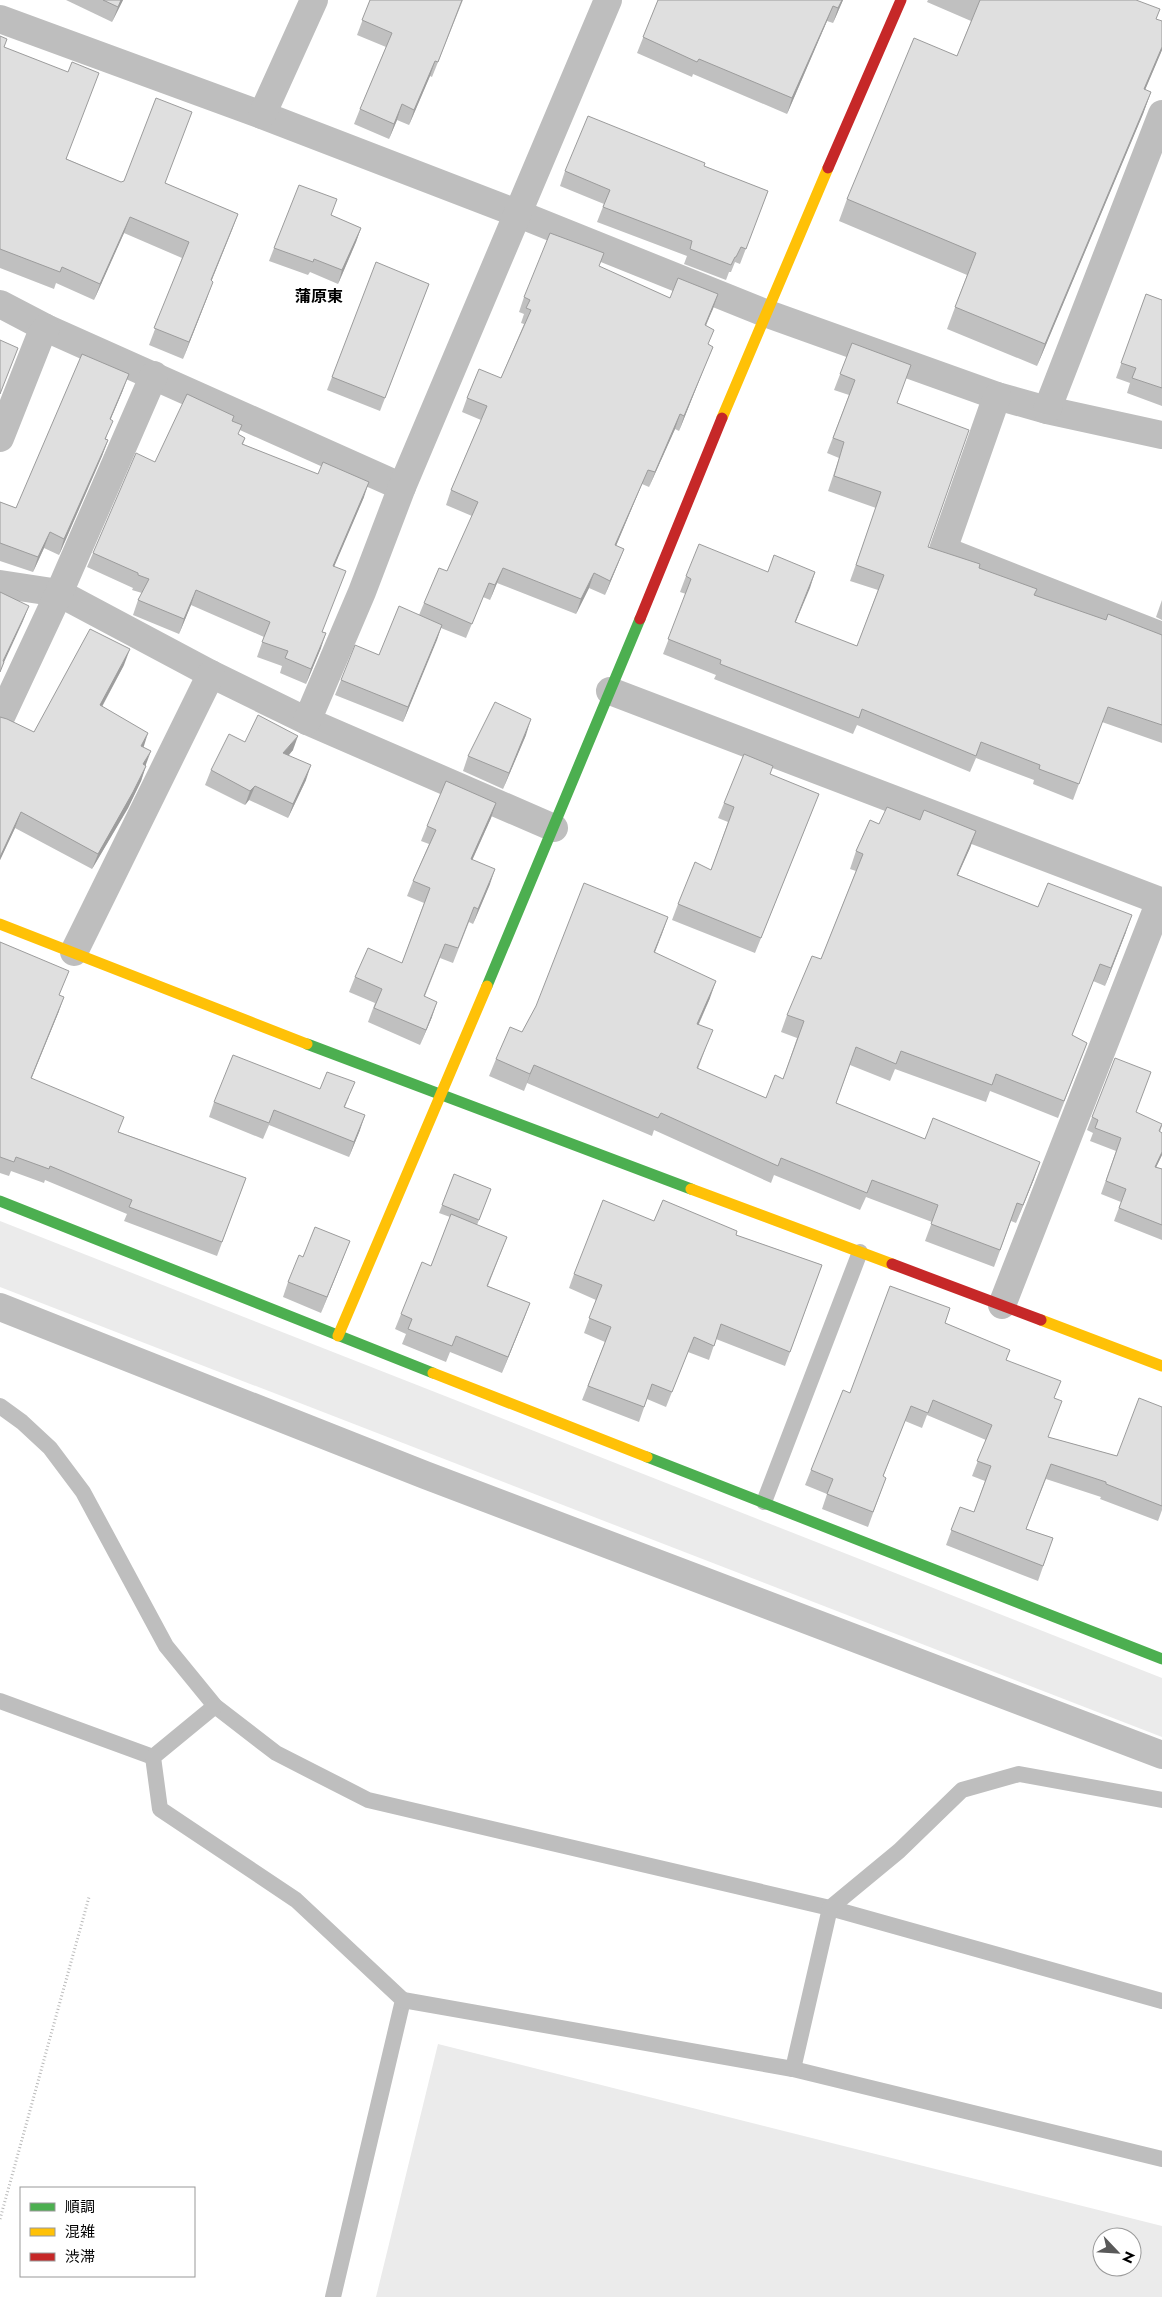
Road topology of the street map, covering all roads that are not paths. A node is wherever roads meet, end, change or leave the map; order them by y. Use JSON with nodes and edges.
{"nodes":[{"id":1,"x":4,"y":0,"type":"edge"},
{"id":2,"x":314,"y":0,"type":"edge"},
{"id":3,"x":608,"y":0,"type":"edge"},
{"id":4,"x":901,"y":0,"type":"edge"},
{"id":5,"x":0,"y":8,"type":"edge"},
{"id":6,"x":0,"y":19,"type":"edge"},
{"id":7,"x":1162,"y":114,"type":"edge"},
{"id":8,"x":262,"y":115,"type":"junction"},
{"id":9,"x":519,"y":214,"type":"junction"},
{"id":10,"x":0,"y":304,"type":"edge"},
{"id":11,"x":765,"y":313,"type":"junction"},
{"id":12,"x":46,"y":328,"type":"junction"},
{"id":13,"x":154,"y":375,"type":"junction"},
{"id":14,"x":996,"y":396,"type":"junction"},
{"id":15,"x":1047,"y":410,"type":"junction"},
{"id":16,"x":1162,"y":435,"type":"edge"},
{"id":17,"x":0,"y":438,"type":"edge"},
{"id":18,"x":402,"y":486,"type":"junction"},
{"id":19,"x":0,"y":584,"type":"edge"},
{"id":20,"x":59,"y":594,"type":"junction"},
{"id":21,"x":1162,"y":636,"type":"edge"},
{"id":22,"x":211,"y":674,"type":"junction"},
{"id":23,"x":610,"y":691,"type":"junction"},
{"id":24,"x":0,"y":719,"type":"edge"},
{"id":25,"x":307,"y":721,"type":"junction"},
{"id":26,"x":554,"y":828,"type":"junction"},
{"id":27,"x":0,"y":924,"type":"edge"},
{"id":28,"x":74,"y":952,"type":"junction"},
{"id":29,"x":441,"y":1096,"type":"junction"},
{"id":30,"x":0,"y":1200,"type":"edge"},
{"id":31,"x":860,"y":1252,"type":"junction"},
{"id":32,"x":1002,"y":1305,"type":"junction"},
{"id":33,"x":0,"y":1307,"type":"edge"},
{"id":34,"x":338,"y":1336,"type":"junction"},
{"id":35,"x":1162,"y":1366,"type":"edge"},
{"id":36,"x":0,"y":1406,"type":"edge"},
{"id":37,"x":764,"y":1502,"type":"junction"},
{"id":38,"x":1162,"y":1659,"type":"edge"},
{"id":39,"x":0,"y":1701,"type":"edge"},
{"id":40,"x":215,"y":1706,"type":"junction"},
{"id":41,"x":1162,"y":1755,"type":"edge"},
{"id":42,"x":153,"y":1757,"type":"junction"},
{"id":43,"x":1162,"y":1800,"type":"edge"},
{"id":44,"x":830,"y":1908,"type":"junction"},
{"id":45,"x":403,"y":2000,"type":"junction"},
{"id":46,"x":1162,"y":2001,"type":"edge"},
{"id":47,"x":793,"y":2069,"type":"junction"},
{"id":48,"x":1162,"y":2159,"type":"edge"},
{"id":49,"x":333,"y":2297,"type":"edge"}],
"edges":[{"from":1,"to":5,"type":"street"},
{"from":2,"to":8,"type":"street"},
{"from":3,"to":9,"type":"street"},
{"from":4,"to":11,"type":"street"},
{"from":6,"to":8,"type":"street"},
{"from":7,"to":15,"type":"street"},
{"from":8,"to":9,"type":"street"},
{"from":9,"to":11,"type":"street"},
{"from":9,"to":18,"type":"street"},
{"from":10,"to":12,"type":"street"},
{"from":11,"to":14,"type":"street"},
{"from":11,"to":23,"type":"street"},
{"from":12,"to":13,"type":"street"},
{"from":12,"to":17,"type":"street"},
{"from":13,"to":18,"type":"street"},
{"from":13,"to":20,"type":"street"},
{"from":14,"to":15,"type":"street"},
{"from":14,"to":21,"type":"street"},
{"from":15,"to":16,"type":"street"},
{"from":18,"to":25,"type":"street"},
{"from":19,"to":20,"type":"street"},
{"from":20,"to":22,"type":"street"},
{"from":20,"to":24,"type":"street"},
{"from":22,"to":25,"type":"street"},
{"from":22,"to":28,"type":"street"},
{"from":23,"to":26,"type":"street"},
{"from":23,"to":32,"type":"street"},
{"from":25,"to":26,"type":"street"},
{"from":26,"to":29,"type":"street"},
{"from":27,"to":28,"type":"street"},
{"from":28,"to":29,"type":"street"},
{"from":29,"to":31,"type":"street"},
{"from":29,"to":34,"type":"street"},
{"from":30,"to":34,"type":"street"},
{"from":31,"to":32,"type":"street"},
{"from":31,"to":37,"type":"lane"},
{"from":32,"to":35,"type":"street"},
{"from":33,"to":41,"type":"street"},
{"from":34,"to":37,"type":"street"},
{"from":36,"to":40,"type":"lane"},
{"from":37,"to":38,"type":"street"},
{"from":39,"to":42,"type":"lane"},
{"from":40,"to":42,"type":"lane"},
{"from":40,"to":44,"type":"lane"},
{"from":42,"to":45,"type":"lane"},
{"from":43,"to":44,"type":"lane"},
{"from":44,"to":46,"type":"lane"},
{"from":44,"to":47,"type":"lane"},
{"from":45,"to":47,"type":"lane"},
{"from":45,"to":49,"type":"lane"},
{"from":47,"to":48,"type":"lane"}]}
